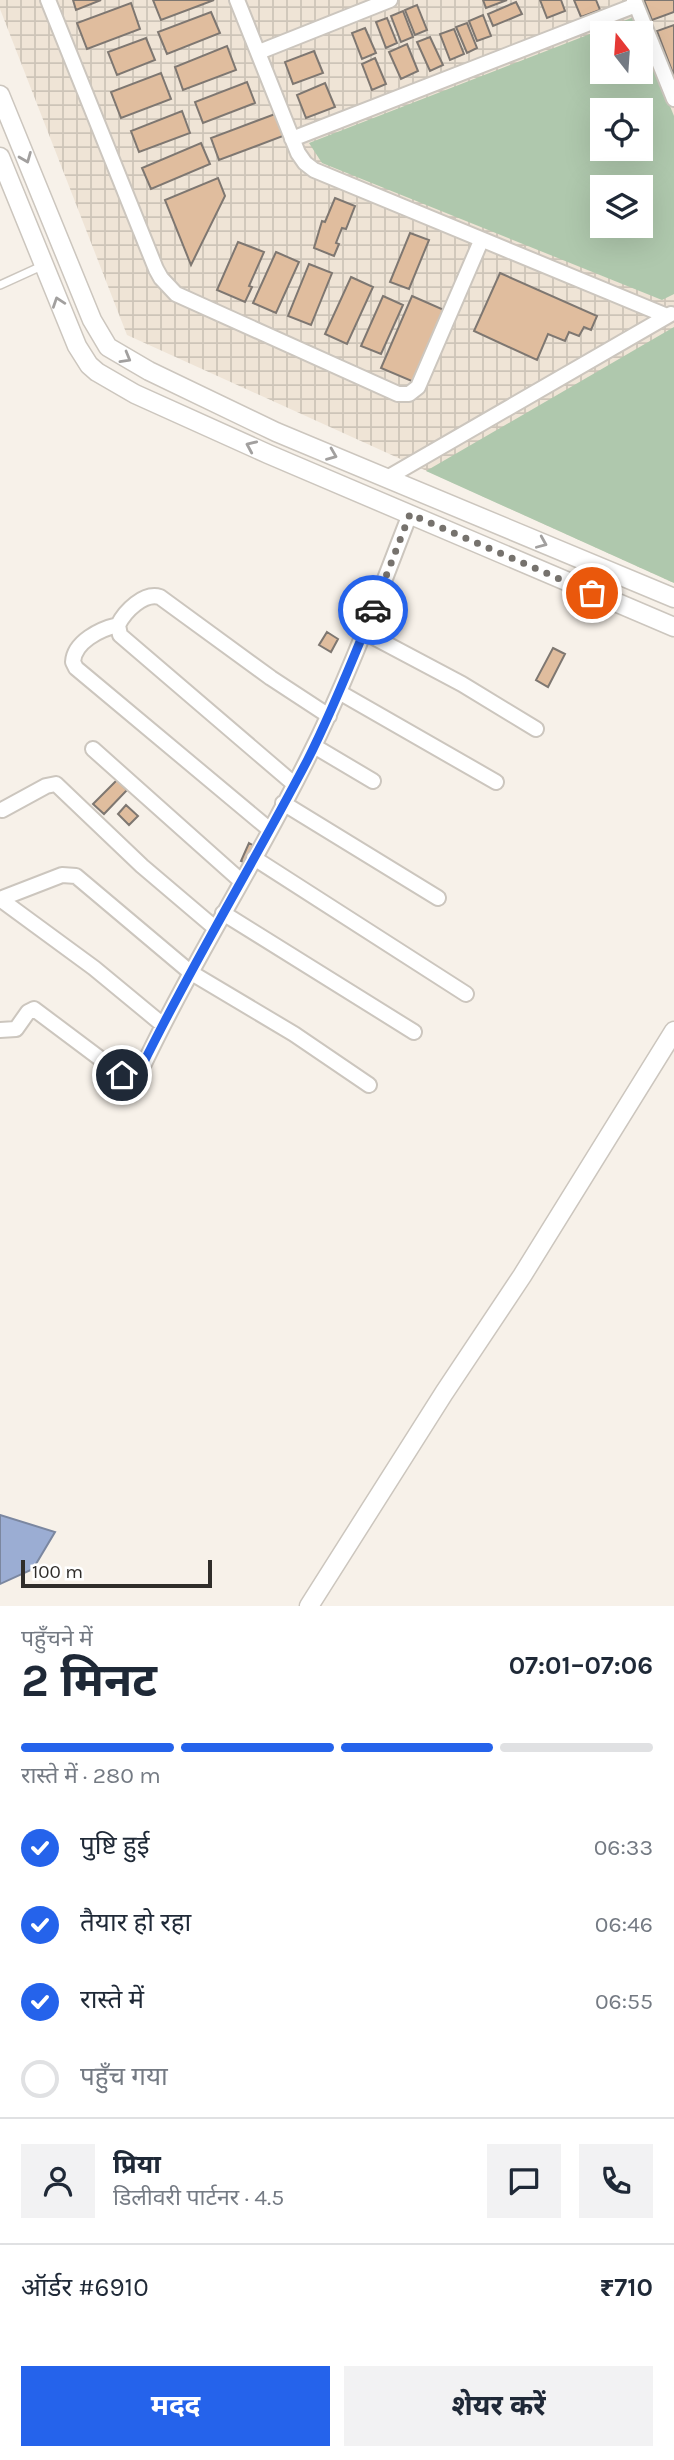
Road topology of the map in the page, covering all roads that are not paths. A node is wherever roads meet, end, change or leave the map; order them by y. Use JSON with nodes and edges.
{"nodes":[{"id":1,"x":48,"y":0,"type":"edge"},
{"id":2,"x":237,"y":0,"type":"edge"},
{"id":3,"x":390,"y":0,"type":"edge"},
{"id":4,"x":635,"y":2,"type":"edge"},
{"id":5,"x":259,"y":52,"type":"junction"},
{"id":6,"x":0,"y":95,"type":"edge"},
{"id":7,"x":674,"y":99,"type":"edge"},
{"id":8,"x":292,"y":139,"type":"junction"},
{"id":9,"x":0,"y":157,"type":"edge"},
{"id":10,"x":481,"y":241,"type":"junction"},
{"id":11,"x":45,"y":265,"type":"junction"},
{"id":12,"x":0,"y":285,"type":"edge"},
{"id":13,"x":671,"y":314,"type":"edge"},
{"id":14,"x":387,"y":478,"type":"junction"},
{"id":15,"x":410,"y":514,"type":"junction"},
{"id":16,"x":674,"y":598,"type":"edge"},
{"id":17,"x":118,"y":625,"type":"junction"},
{"id":18,"x":674,"y":627,"type":"edge"},
{"id":19,"x":364,"y":632,"type":"junction"},
{"id":20,"x":339,"y":692,"type":"junction"},
{"id":21,"x":328,"y":716,"type":"junction"},
{"id":22,"x":536,"y":729,"type":"dead end"},
{"id":23,"x":314,"y":746,"type":"junction"},
{"id":24,"x":93,"y":749,"type":"dead end"},
{"id":25,"x":373,"y":781,"type":"dead end"},
{"id":26,"x":496,"y":782,"type":"dead end"},
{"id":27,"x":294,"y":784,"type":"junction"},
{"id":28,"x":284,"y":803,"type":"junction"},
{"id":29,"x":2,"y":810,"type":"edge"},
{"id":30,"x":270,"y":830,"type":"junction"},
{"id":31,"x":254,"y":858,"type":"junction"},
{"id":32,"x":241,"y":881,"type":"junction"},
{"id":33,"x":438,"y":898,"type":"dead end"},
{"id":34,"x":223,"y":913,"type":"junction"},
{"id":35,"x":215,"y":928,"type":"junction"},
{"id":36,"x":190,"y":972,"type":"junction"},
{"id":37,"x":466,"y":994,"type":"dead end"},
{"id":38,"x":163,"y":1025,"type":"junction"},
{"id":39,"x":0,"y":1030,"type":"edge"},
{"id":40,"x":674,"y":1031,"type":"edge"},
{"id":41,"x":414,"y":1032,"type":"dead end"},
{"id":42,"x":369,"y":1085,"type":"dead end"},
{"id":43,"x":309,"y":1606,"type":"edge"}],
"edges":[{"from":1,"to":10,"type":"street"},
{"from":2,"to":5,"type":"street"},
{"from":3,"to":5,"type":"street"},
{"from":4,"to":7,"type":"street"},
{"from":4,"to":8,"type":"street"},
{"from":5,"to":8,"type":"street"},
{"from":6,"to":14,"type":"street","one_way":true},
{"from":8,"to":10,"type":"street"},
{"from":9,"to":11,"type":"street"},
{"from":10,"to":13,"type":"street"},
{"from":11,"to":12,"type":"lane"},
{"from":15,"to":11,"type":"street","one_way":true},
{"from":13,"to":14,"type":"street"},
{"from":14,"to":16,"type":"street","one_way":true},
{"from":15,"to":18,"type":"street"},
{"from":15,"to":19,"type":"street"},
{"from":17,"to":21,"type":"street"},
{"from":17,"to":27,"type":"street"},
{"from":17,"to":30,"type":"street"},
{"from":19,"to":20,"type":"street"},
{"from":19,"to":22,"type":"street"},
{"from":20,"to":21,"type":"street"},
{"from":20,"to":26,"type":"street"},
{"from":21,"to":23,"type":"street"},
{"from":23,"to":25,"type":"street"},
{"from":23,"to":27,"type":"street"},
{"from":24,"to":32,"type":"street"},
{"from":27,"to":28,"type":"street"},
{"from":28,"to":30,"type":"street"},
{"from":28,"to":33,"type":"street"},
{"from":29,"to":35,"type":"street"},
{"from":30,"to":31,"type":"street"},
{"from":31,"to":32,"type":"street"},
{"from":31,"to":37,"type":"street"},
{"from":32,"to":34,"type":"street"},
{"from":34,"to":35,"type":"street"},
{"from":34,"to":41,"type":"street"},
{"from":35,"to":36,"type":"street"},
{"from":36,"to":38,"type":"street"},
{"from":36,"to":38,"type":"street"},
{"from":36,"to":42,"type":"street"},
{"from":38,"to":39,"type":"street"},
{"from":40,"to":43,"type":"street"}]}
